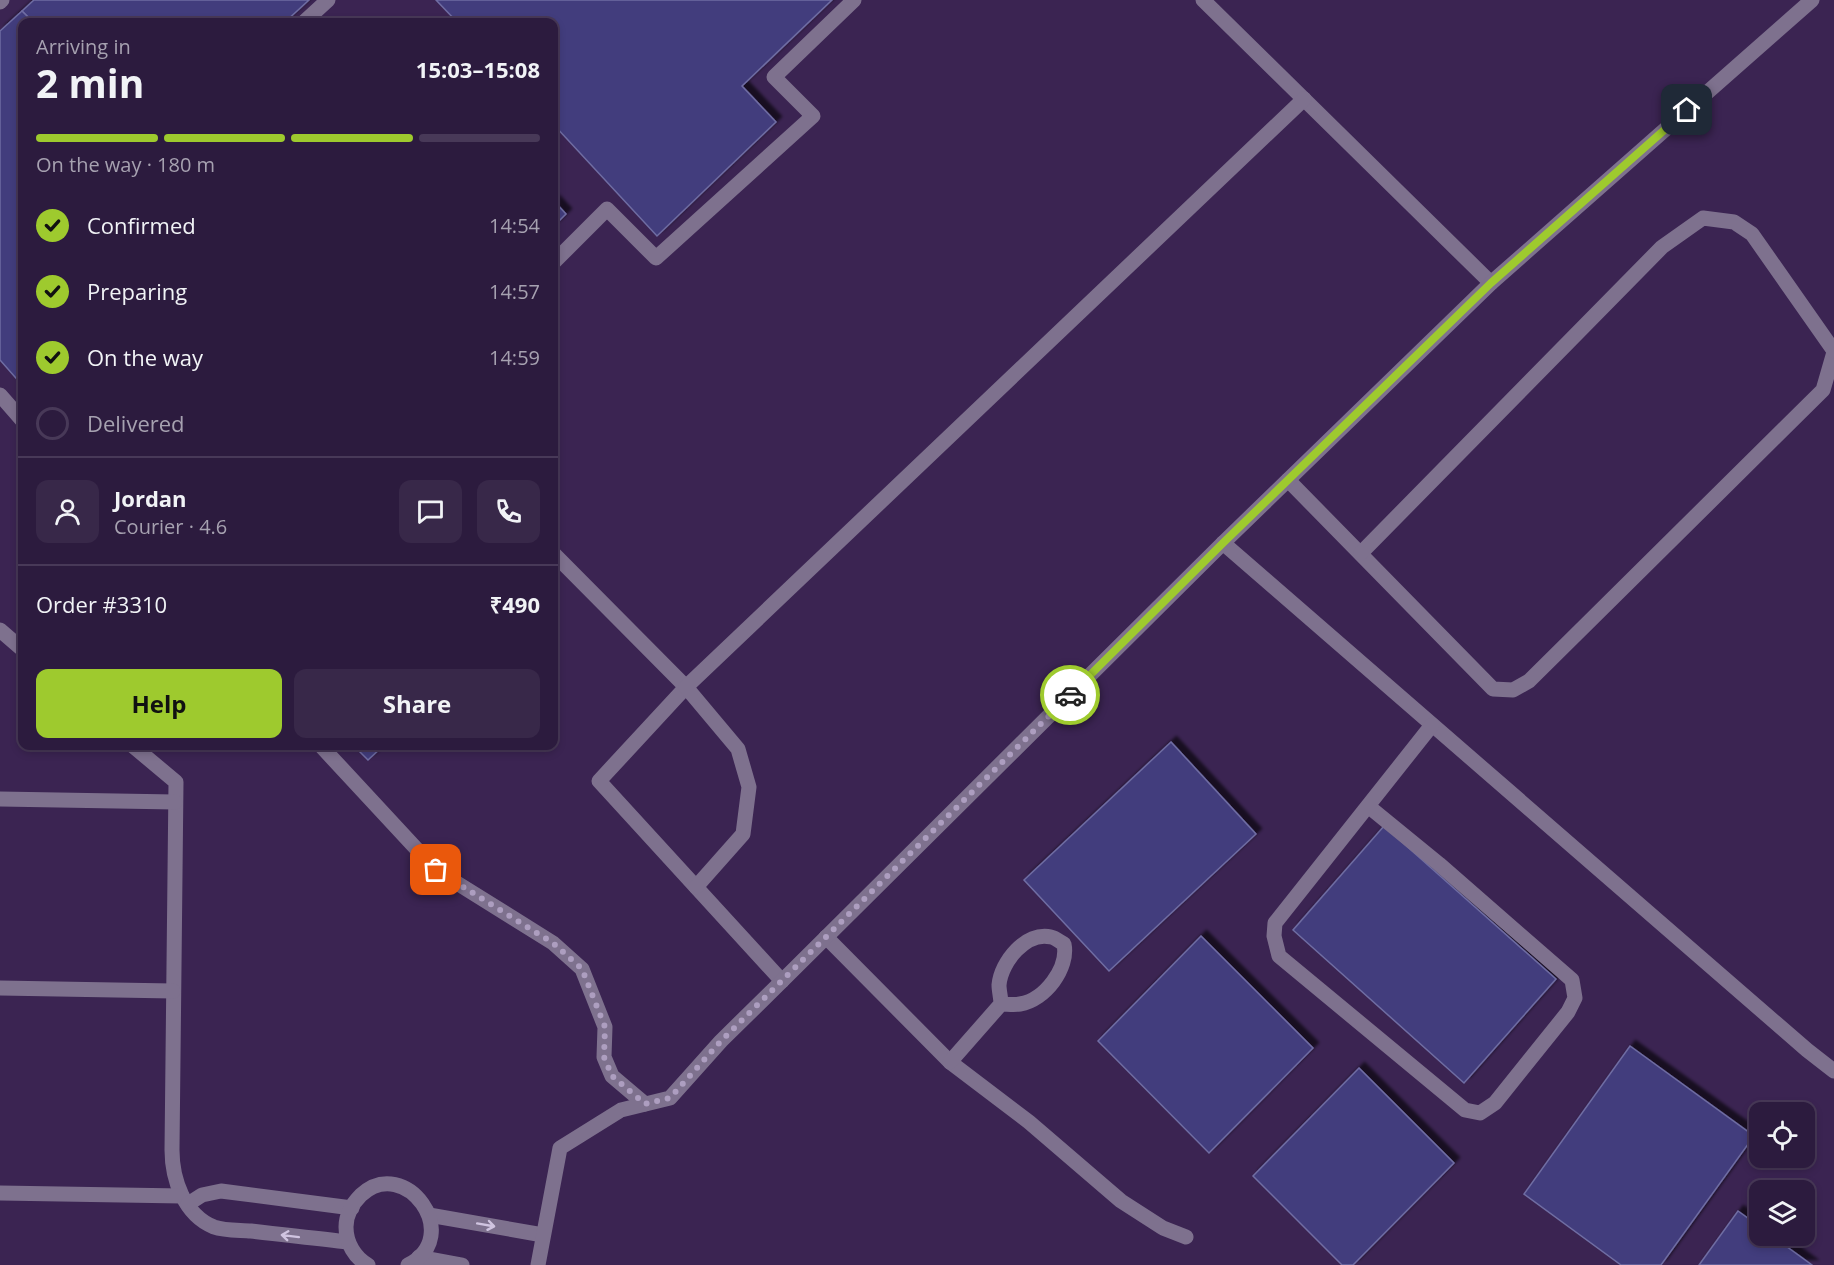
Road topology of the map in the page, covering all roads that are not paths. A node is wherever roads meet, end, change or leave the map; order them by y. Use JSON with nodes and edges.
{"nodes":[{"id":1,"x":328,"y":0,"type":"edge"},
{"id":2,"x":854,"y":0,"type":"edge"},
{"id":3,"x":1203,"y":0,"type":"edge"},
{"id":4,"x":1812,"y":0,"type":"edge"},
{"id":5,"x":308,"y":18,"type":"edge"},
{"id":6,"x":1304,"y":99,"type":"junction"},
{"id":7,"x":558,"y":258,"type":"edge"},
{"id":8,"x":1491,"y":283,"type":"junction"},
{"id":9,"x":1834,"y":352,"type":"edge"},
{"id":10,"x":0,"y":395,"type":"edge"},
{"id":11,"x":18,"y":415,"type":"edge"},
{"id":12,"x":1288,"y":480,"type":"junction"},
{"id":13,"x":1223,"y":543,"type":"junction"},
{"id":14,"x":1361,"y":553,"type":"junction"},
{"id":15,"x":558,"y":558,"type":"edge"},
{"id":16,"x":0,"y":630,"type":"edge"},
{"id":17,"x":18,"y":646,"type":"edge"},
{"id":18,"x":686,"y":687,"type":"junction"},
{"id":19,"x":1432,"y":725,"type":"junction"},
{"id":20,"x":138,"y":750,"type":"edge"},
{"id":21,"x":325,"y":750,"type":"edge"},
{"id":22,"x":0,"y":799,"type":"edge"},
{"id":23,"x":175,"y":802,"type":"junction"},
{"id":24,"x":1368,"y":806,"type":"junction"},
{"id":25,"x":696,"y":887,"type":"junction"},
{"id":26,"x":826,"y":937,"type":"junction"},
{"id":27,"x":782,"y":981,"type":"junction"},
{"id":28,"x":0,"y":988,"type":"edge"},
{"id":29,"x":173,"y":992,"type":"junction"},
{"id":30,"x":1001,"y":1004,"type":"junction"},
{"id":31,"x":950,"y":1062,"type":"junction"},
{"id":32,"x":1834,"y":1071,"type":"edge"},
{"id":33,"x":645,"y":1104,"type":"junction"},
{"id":34,"x":0,"y":1193,"type":"edge"},
{"id":35,"x":185,"y":1200,"type":"junction"},
{"id":36,"x":352,"y":1208,"type":"junction"},
{"id":37,"x":429,"y":1215,"type":"junction"},
{"id":38,"x":543,"y":1235,"type":"junction"},
{"id":39,"x":1186,"y":1237,"type":"dead end"},
{"id":40,"x":348,"y":1242,"type":"junction"},
{"id":41,"x":413,"y":1261,"type":"edge"},
{"id":42,"x":368,"y":1265,"type":"edge"},
{"id":43,"x":462,"y":1265,"type":"edge"},
{"id":44,"x":538,"y":1265,"type":"edge"}],
"edges":[{"from":1,"to":5,"type":"street"},
{"from":2,"to":7,"type":"street"},
{"from":3,"to":6,"type":"street"},
{"from":4,"to":8,"type":"street"},
{"from":6,"to":8,"type":"street"},
{"from":6,"to":18,"type":"street"},
{"from":8,"to":12,"type":"street"},
{"from":9,"to":14,"type":"street"},
{"from":9,"to":14,"type":"street"},
{"from":10,"to":11,"type":"street"},
{"from":12,"to":13,"type":"street"},
{"from":12,"to":14,"type":"street"},
{"from":13,"to":19,"type":"street"},
{"from":13,"to":26,"type":"street"},
{"from":15,"to":18,"type":"street"},
{"from":16,"to":17,"type":"street"},
{"from":18,"to":25,"type":"street"},
{"from":18,"to":25,"type":"street"},
{"from":19,"to":24,"type":"street"},
{"from":19,"to":32,"type":"street"},
{"from":20,"to":23,"type":"street"},
{"from":21,"to":33,"type":"street"},
{"from":22,"to":23,"type":"street"},
{"from":23,"to":29,"type":"street"},
{"from":24,"to":24,"type":"street"},
{"from":25,"to":27,"type":"street"},
{"from":26,"to":27,"type":"street"},
{"from":26,"to":31,"type":"street"},
{"from":27,"to":33,"type":"street"},
{"from":28,"to":29,"type":"street"},
{"from":29,"to":35,"type":"street"},
{"from":30,"to":30,"type":"street"},
{"from":30,"to":31,"type":"street"},
{"from":31,"to":39,"type":"street"},
{"from":33,"to":38,"type":"street"},
{"from":34,"to":35,"type":"street"},
{"from":35,"to":36,"type":"street"},
{"from":40,"to":35,"type":"street","one_way":true},
{"from":36,"to":37,"type":"street"},
{"from":36,"to":40,"type":"street"},
{"from":37,"to":38,"type":"street","one_way":true},
{"from":37,"to":41,"type":"street"},
{"from":38,"to":44,"type":"street"},
{"from":40,"to":42,"type":"street"},
{"from":41,"to":43,"type":"street"}]}
